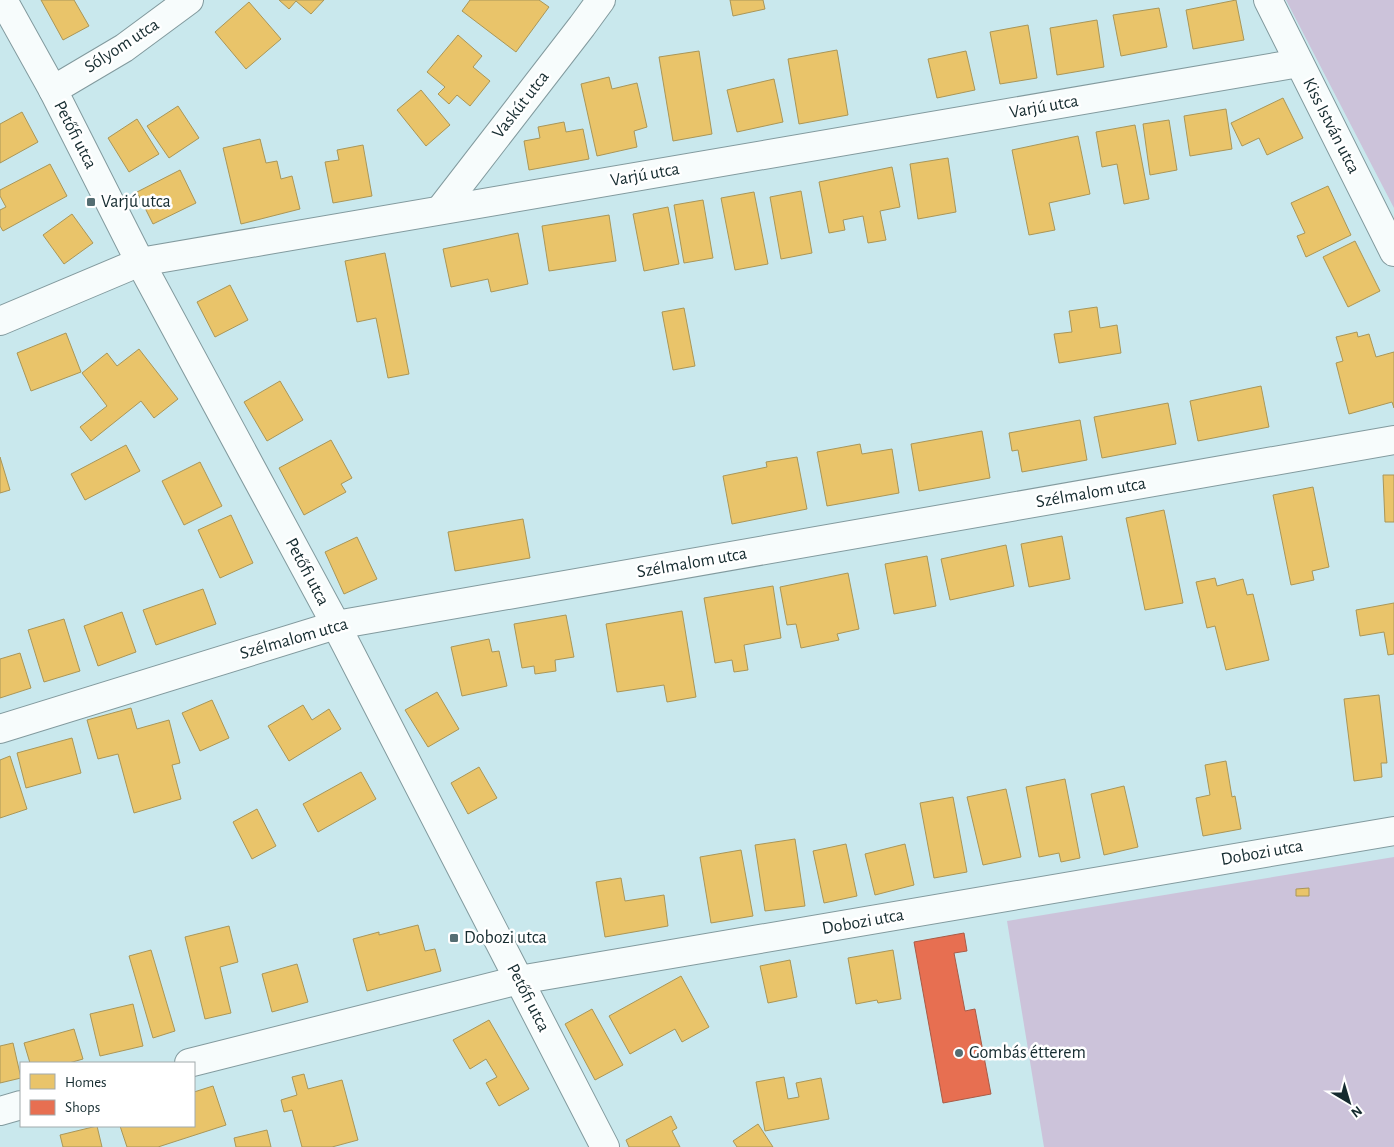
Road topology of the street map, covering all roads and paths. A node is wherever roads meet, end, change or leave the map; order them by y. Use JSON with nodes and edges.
{"nodes":[{"id":1,"x":3,"y":0,"type":"edge"},
{"id":2,"x":190,"y":0,"type":"edge"},
{"id":3,"x":600,"y":0,"type":"edge"},
{"id":4,"x":1268,"y":0,"type":"edge"},
{"id":5,"x":1299,"y":63,"type":"junction"},
{"id":6,"x":53,"y":90,"type":"junction"},
{"id":7,"x":440,"y":210,"type":"junction"},
{"id":8,"x":1394,"y":252,"type":"edge"},
{"id":9,"x":140,"y":262,"type":"junction"},
{"id":10,"x":0,"y":321,"type":"edge"},
{"id":11,"x":1394,"y":440,"type":"edge"},
{"id":12,"x":336,"y":625,"type":"junction"},
{"id":13,"x":0,"y":729,"type":"edge"},
{"id":14,"x":1394,"y":831,"type":"edge"},
{"id":15,"x":519,"y":980,"type":"junction"},
{"id":16,"x":193,"y":1062,"type":"edge"},
{"id":17,"x":20,"y":1105,"type":"edge"},
{"id":18,"x":0,"y":1111,"type":"edge"},
{"id":19,"x":605,"y":1147,"type":"edge"}],
"edges":[{"from":1,"to":6,"type":"street","name":"Petőfi utca"},
{"from":2,"to":6,"type":"street","name":"Sólyom utca"},
{"from":3,"to":7,"type":"street","name":"Vaskút utca"},
{"from":4,"to":5,"type":"street","name":"Kiss István utca"},
{"from":5,"to":7,"type":"street","name":"Varjú utca"},
{"from":5,"to":8,"type":"street","name":"Kiss István utca"},
{"from":6,"to":9,"type":"street","name":"Petőfi utca"},
{"from":7,"to":9,"type":"street","name":"Varjú utca"},
{"from":9,"to":10,"type":"street","name":"Varjú utca"},
{"from":9,"to":12,"type":"street","name":"Petőfi utca"},
{"from":11,"to":12,"type":"street","name":"Szélmalom utca"},
{"from":12,"to":13,"type":"street","name":"Szélmalom utca"},
{"from":12,"to":15,"type":"street","name":"Petőfi utca"},
{"from":14,"to":15,"type":"street","name":"Dobozi utca"},
{"from":15,"to":16,"type":"street","name":"Dobozi utca"},
{"from":15,"to":19,"type":"street","name":"Petőfi utca"},
{"from":17,"to":18,"type":"street"}]}
